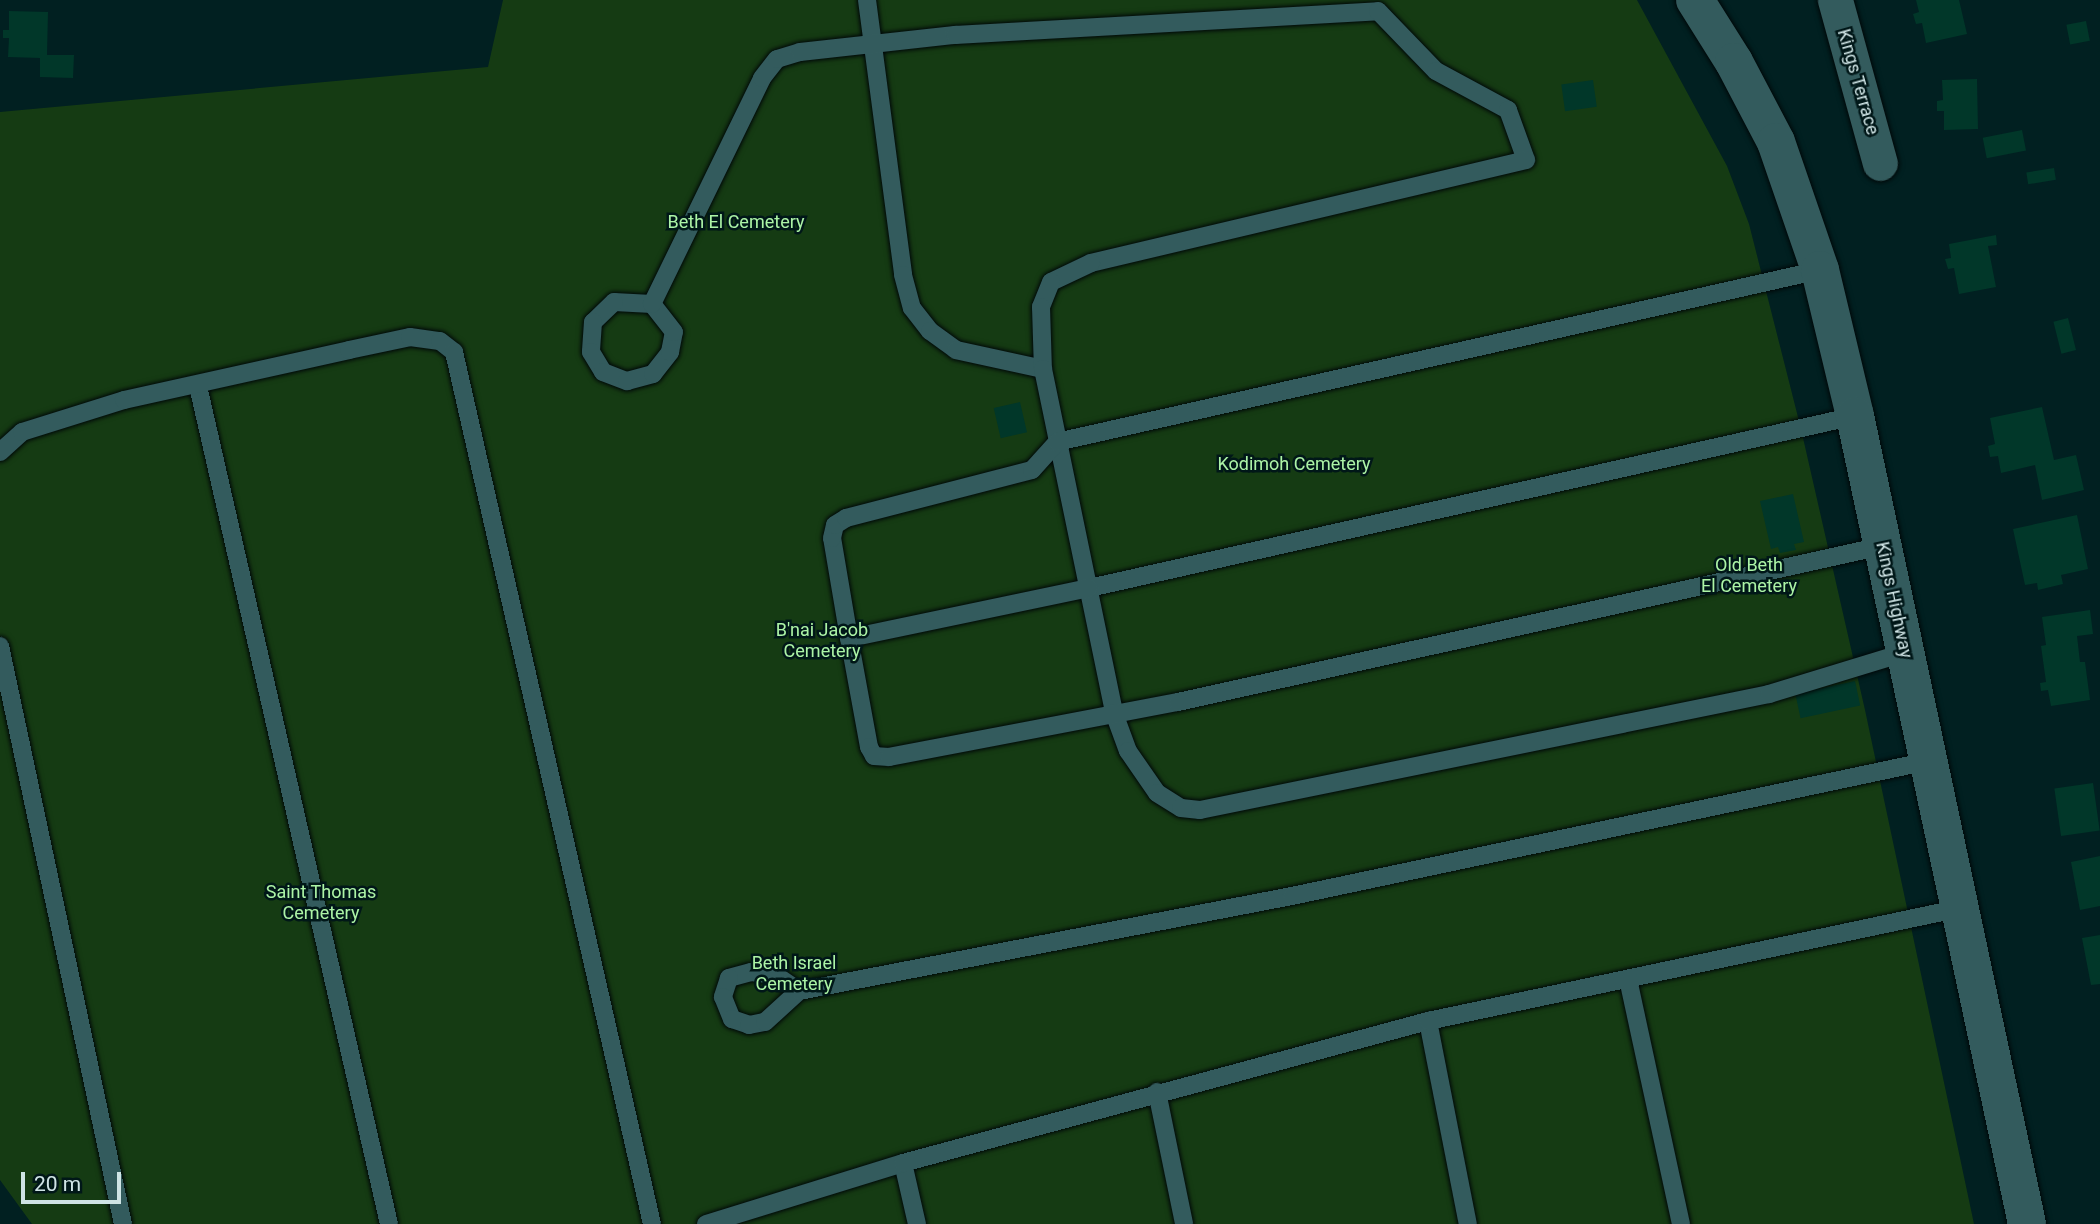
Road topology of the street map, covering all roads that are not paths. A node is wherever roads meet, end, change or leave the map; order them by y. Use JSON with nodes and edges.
{"nodes":[{"id":1,"x":867,"y":0,"type":"edge"},
{"id":2,"x":1695,"y":0,"type":"edge"},
{"id":3,"x":1835,"y":0,"type":"edge"},
{"id":4,"x":874,"y":42,"type":"junction"},
{"id":5,"x":1880,"y":163,"type":"dead end"},
{"id":6,"x":1820,"y":270,"type":"junction"},
{"id":7,"x":652,"y":304,"type":"junction"},
{"id":8,"x":1043,"y":369,"type":"junction"},
{"id":9,"x":198,"y":386,"type":"junction"},
{"id":10,"x":1855,"y":416,"type":"junction"},
{"id":11,"x":1057,"y":442,"type":"junction"},
{"id":12,"x":0,"y":452,"type":"edge"},
{"id":13,"x":1882,"y":546,"type":"junction"},
{"id":14,"x":1089,"y":587,"type":"junction"},
{"id":15,"x":849,"y":638,"type":"junction"},
{"id":16,"x":0,"y":646,"type":"edge"},
{"id":17,"x":1906,"y":652,"type":"junction"},
{"id":18,"x":1114,"y":713,"type":"junction"},
{"id":19,"x":1929,"y":761,"type":"junction"},
{"id":20,"x":1961,"y":908,"type":"junction"},
{"id":21,"x":1628,"y":979,"type":"junction"},
{"id":22,"x":799,"y":991,"type":"dead end"},
{"id":23,"x":1428,"y":1021,"type":"junction"},
{"id":24,"x":1157,"y":1092,"type":"junction"},
{"id":25,"x":904,"y":1163,"type":"junction"},
{"id":26,"x":122,"y":1224,"type":"edge"},
{"id":27,"x":389,"y":1224,"type":"edge"},
{"id":28,"x":652,"y":1224,"type":"edge"},
{"id":29,"x":706,"y":1224,"type":"edge"},
{"id":30,"x":916,"y":1224,"type":"edge"},
{"id":31,"x":1184,"y":1224,"type":"edge"},
{"id":32,"x":1468,"y":1224,"type":"edge"},
{"id":33,"x":1681,"y":1224,"type":"edge"},
{"id":34,"x":2027,"y":1224,"type":"edge"}],
"edges":[{"from":1,"to":4,"type":"lane"},
{"from":2,"to":6,"type":"main road","name":"Kings Highway"},
{"from":3,"to":5,"type":"street","name":"Kings Terrace"},
{"from":4,"to":7,"type":"lane"},
{"from":4,"to":8,"type":"lane"},
{"from":4,"to":8,"type":"lane"},
{"from":6,"to":10,"type":"main road","name":"Kings Highway"},
{"from":6,"to":11,"type":"lane"},
{"from":7,"to":7,"type":"lane"},
{"from":8,"to":11,"type":"lane"},
{"from":9,"to":12,"type":"lane"},
{"from":9,"to":27,"type":"lane"},
{"from":9,"to":28,"type":"lane"},
{"from":10,"to":13,"type":"main road","name":"Kings Highway"},
{"from":10,"to":14,"type":"lane"},
{"from":11,"to":14,"type":"lane"},
{"from":11,"to":15,"type":"lane"},
{"from":13,"to":17,"type":"main road","name":"Kings Highway"},
{"from":13,"to":18,"type":"lane"},
{"from":14,"to":15,"type":"lane"},
{"from":14,"to":18,"type":"lane"},
{"from":15,"to":18,"type":"lane"},
{"from":16,"to":26,"type":"lane"},
{"from":17,"to":18,"type":"lane"},
{"from":17,"to":19,"type":"main road","name":"Kings Highway"},
{"from":19,"to":20,"type":"main road","name":"Kings Highway"},
{"from":19,"to":22,"type":"lane"},
{"from":20,"to":21,"type":"lane"},
{"from":20,"to":34,"type":"main road","name":"Kings Highway"},
{"from":21,"to":23,"type":"lane"},
{"from":21,"to":33,"type":"lane"},
{"from":23,"to":24,"type":"lane"},
{"from":23,"to":32,"type":"lane"},
{"from":24,"to":25,"type":"lane"},
{"from":24,"to":31,"type":"lane"},
{"from":25,"to":29,"type":"lane"},
{"from":25,"to":30,"type":"lane"}]}
